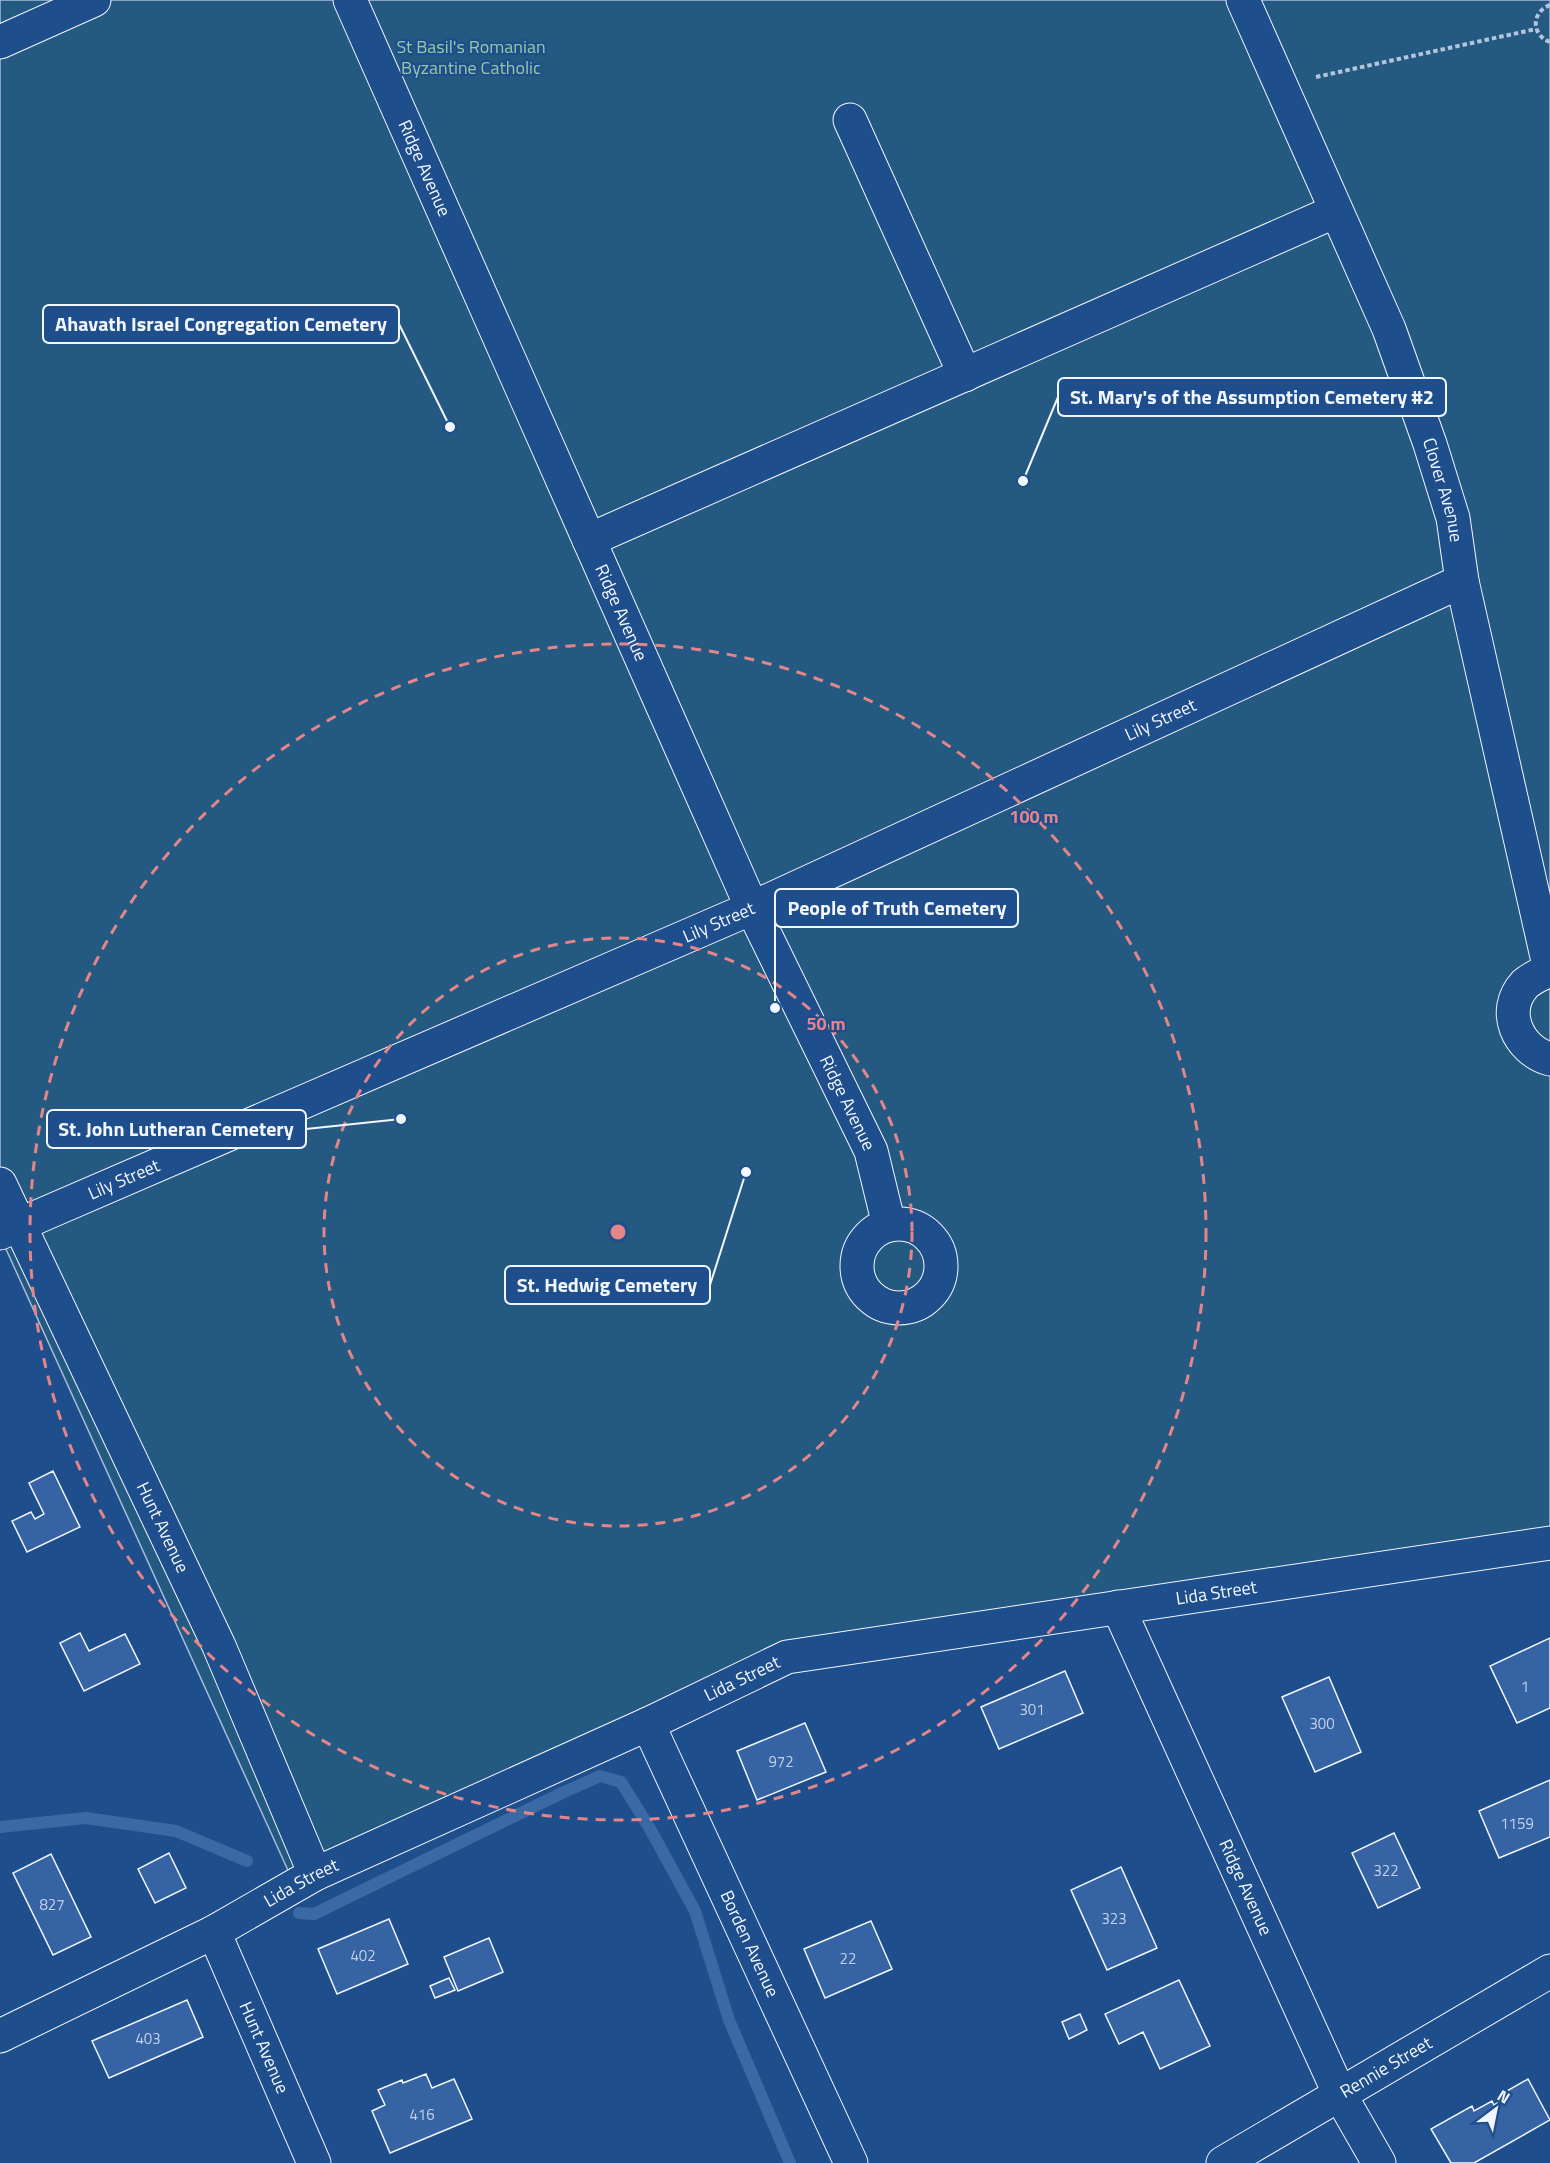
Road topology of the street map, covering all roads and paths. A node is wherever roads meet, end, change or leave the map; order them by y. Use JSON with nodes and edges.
{"nodes":[{"id":1,"x":94,"y":0,"type":"edge"},
{"id":2,"x":350,"y":0,"type":"edge"},
{"id":3,"x":1243,"y":0,"type":"edge"},
{"id":4,"x":1550,"y":5,"type":"edge"},
{"id":5,"x":1536,"y":29,"type":"junction"},
{"id":6,"x":0,"y":42,"type":"edge"},
{"id":7,"x":1550,"y":42,"type":"edge"},
{"id":8,"x":1280,"y":85,"type":"junction"},
{"id":9,"x":850,"y":120,"type":"dead end"},
{"id":10,"x":1336,"y":212,"type":"junction"},
{"id":11,"x":965,"y":375,"type":"junction"},
{"id":12,"x":589,"y":540,"type":"junction"},
{"id":13,"x":1462,"y":580,"type":"junction"},
{"id":14,"x":752,"y":908,"type":"junction"},
{"id":15,"x":1550,"y":970,"type":"edge"},
{"id":16,"x":1550,"y":1059,"type":"edge"},
{"id":17,"x":0,"y":1184,"type":"edge"},
{"id":18,"x":889,"y":1225,"type":"dead end"},
{"id":19,"x":9,"y":1229,"type":"edge"},
{"id":20,"x":1550,"y":1543,"type":"edge"},
{"id":21,"x":1118,"y":1607,"type":"junction"},
{"id":22,"x":648,"y":1724,"type":"junction"},
{"id":23,"x":315,"y":1874,"type":"junction"},
{"id":24,"x":214,"y":1932,"type":"junction"},
{"id":25,"x":1550,"y":1971,"type":"edge"},
{"id":26,"x":0,"y":2036,"type":"edge"},
{"id":27,"x":1340,"y":2095,"type":"junction"},
{"id":28,"x":314,"y":2163,"type":"edge"},
{"id":29,"x":851,"y":2163,"type":"edge"},
{"id":30,"x":1223,"y":2163,"type":"edge"},
{"id":31,"x":1378,"y":2163,"type":"edge"}],
"edges":[{"from":1,"to":6,"type":"street"},
{"from":2,"to":12,"type":"street","name":"Ridge Avenue"},
{"from":3,"to":8,"type":"street","name":"Clover Avenue"},
{"from":4,"to":5,"type":"path"},
{"from":5,"to":7,"type":"path"},
{"from":5,"to":8,"type":"path"},
{"from":8,"to":10,"type":"street","name":"Clover Avenue"},
{"from":9,"to":11,"type":"street"},
{"from":10,"to":11,"type":"street"},
{"from":10,"to":13,"type":"street","name":"Clover Avenue"},
{"from":11,"to":12,"type":"street"},
{"from":12,"to":14,"type":"street","name":"Ridge Avenue"},
{"from":13,"to":14,"type":"street","name":"Lily Street"},
{"from":13,"to":15,"type":"street","name":"Clover Avenue"},
{"from":14,"to":18,"type":"street","name":"Ridge Avenue"},
{"from":14,"to":19,"type":"street","name":"Lily Street"},
{"from":15,"to":16,"type":"street","name":"Clover Avenue"},
{"from":17,"to":19,"type":"street","name":"Hunt Avenue"},
{"from":19,"to":23,"type":"street","name":"Hunt Avenue"},
{"from":20,"to":21,"type":"street","name":"Lida Street"},
{"from":21,"to":22,"type":"street","name":"Lida Street"},
{"from":21,"to":27,"type":"street","name":"Ridge Avenue"},
{"from":22,"to":23,"type":"street","name":"Lida Street"},
{"from":22,"to":29,"type":"street","name":"Borden Avenue"},
{"from":23,"to":24,"type":"street","name":"Lida Street"},
{"from":24,"to":26,"type":"street","name":"Lida Street"},
{"from":24,"to":28,"type":"street","name":"Hunt Avenue"},
{"from":25,"to":27,"type":"street","name":"Rennie Street"},
{"from":27,"to":30,"type":"street","name":"Rennie Street"},
{"from":27,"to":31,"type":"street","name":"Ridge Avenue"}]}
